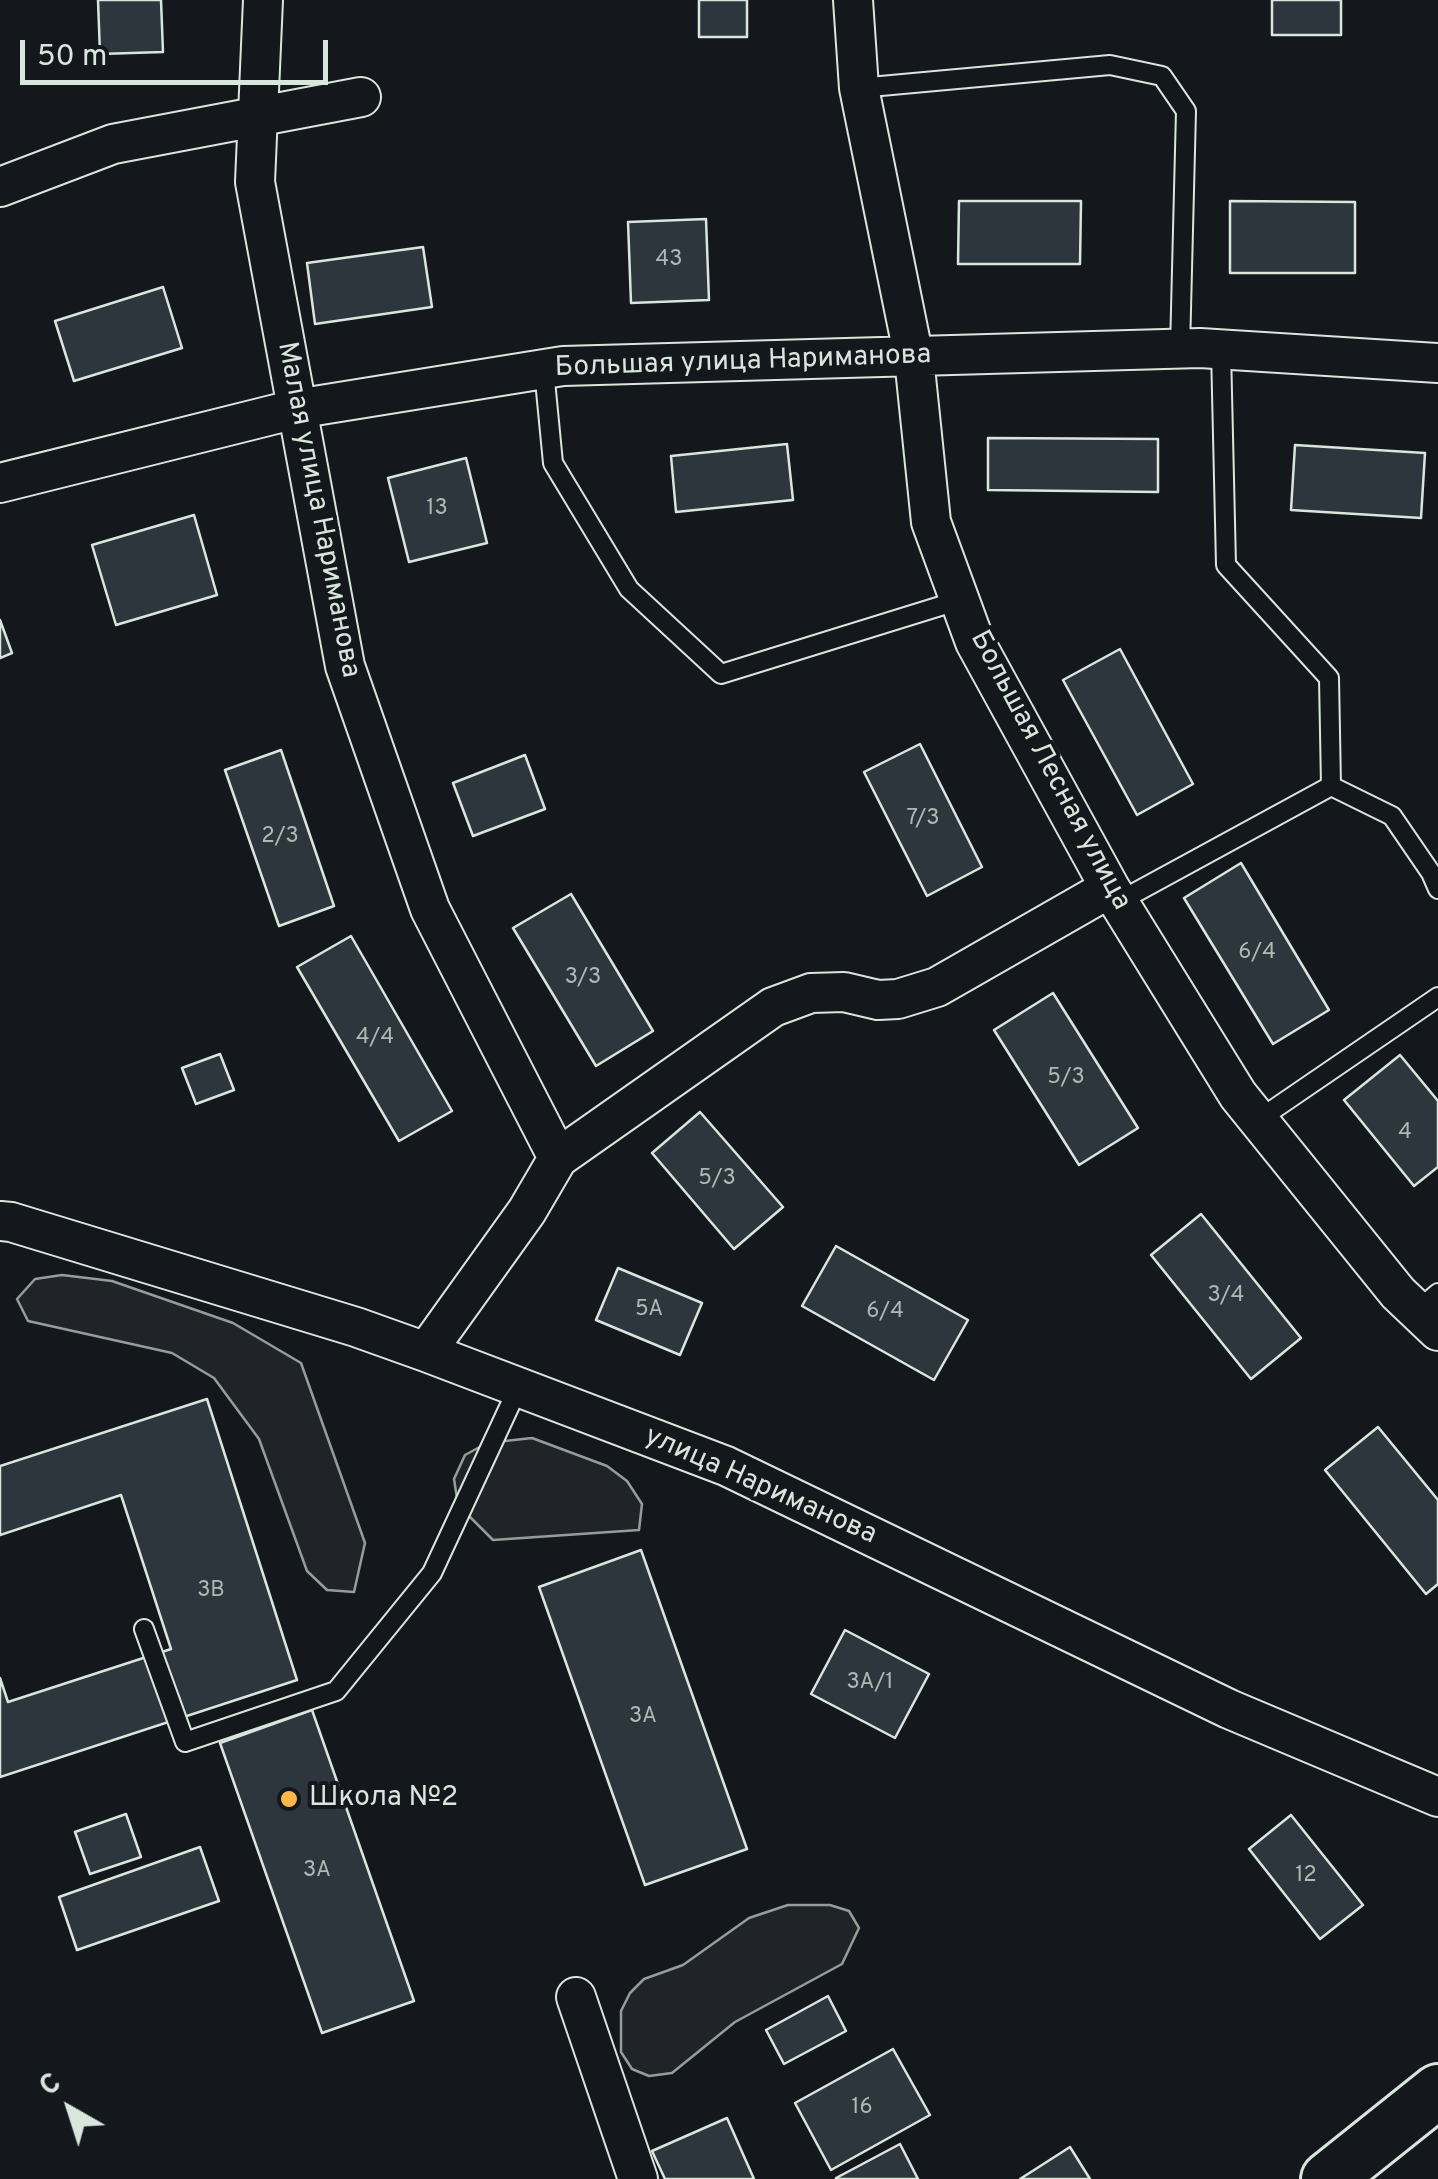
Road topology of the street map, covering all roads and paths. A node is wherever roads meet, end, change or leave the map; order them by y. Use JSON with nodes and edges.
{"nodes":[{"id":1,"x":262,"y":0,"type":"edge"},
{"id":2,"x":852,"y":0,"type":"edge"},
{"id":3,"x":859,"y":88,"type":"junction"},
{"id":4,"x":361,"y":97,"type":"dead end"},
{"id":5,"x":260,"y":116,"type":"junction"},
{"id":6,"x":0,"y":187,"type":"edge"},
{"id":7,"x":1180,"y":349,"type":"junction"},
{"id":8,"x":1221,"y":350,"type":"junction"},
{"id":9,"x":914,"y":358,"type":"junction"},
{"id":10,"x":1438,"y":364,"type":"edge"},
{"id":11,"x":544,"y":370,"type":"junction"},
{"id":12,"x":296,"y":409,"type":"junction"},
{"id":13,"x":0,"y":483,"type":"edge"},
{"id":14,"x":960,"y":600,"type":"junction"},
{"id":15,"x":1331,"y":786,"type":"junction"},
{"id":16,"x":1438,"y":889,"type":"edge"},
{"id":17,"x":1114,"y":895,"type":"junction"},
{"id":18,"x":1438,"y":997,"type":"edge"},
{"id":19,"x":1258,"y":1120,"type":"junction"},
{"id":20,"x":558,"y":1158,"type":"junction"},
{"id":21,"x":4,"y":1223,"type":"edge"},
{"id":22,"x":1431,"y":1312,"type":"edge"},
{"id":23,"x":426,"y":1352,"type":"junction"},
{"id":24,"x":518,"y":1388,"type":"junction"},
{"id":25,"x":144,"y":1629,"type":"dead end"},
{"id":26,"x":1438,"y":1797,"type":"edge"},
{"id":27,"x":576,"y":1997,"type":"dead end"},
{"id":28,"x":1438,"y":2092,"type":"edge"},
{"id":29,"x":638,"y":2179,"type":"edge"},
{"id":30,"x":1328,"y":2179,"type":"edge"}],
"edges":[{"from":1,"to":5,"type":"street","name":"Малая улица Нариманова"},
{"from":2,"to":3,"type":"street","name":"Большая Лесная улица"},
{"from":3,"to":7,"type":"lane"},
{"from":3,"to":9,"type":"street","name":"Большая Лесная улица"},
{"from":4,"to":5,"type":"street"},
{"from":5,"to":6,"type":"street"},
{"from":5,"to":12,"type":"street","name":"Малая улица Нариманова"},
{"from":7,"to":8,"type":"street","name":"Большая улица Нариманова"},
{"from":7,"to":9,"type":"street","name":"Большая улица Нариманова"},
{"from":8,"to":10,"type":"street","name":"Большая улица Нариманова"},
{"from":8,"to":15,"type":"lane"},
{"from":9,"to":11,"type":"street","name":"Большая улица Нариманова"},
{"from":9,"to":14,"type":"street","name":"Большая Лесная улица"},
{"from":11,"to":12,"type":"street","name":"Большая улица Нариманова"},
{"from":11,"to":14,"type":"lane"},
{"from":12,"to":13,"type":"street","name":"Большая улица Нариманова"},
{"from":12,"to":20,"type":"street","name":"Малая улица Нариманова"},
{"from":14,"to":17,"type":"street","name":"Большая Лесная улица"},
{"from":15,"to":16,"type":"lane"},
{"from":15,"to":17,"type":"lane"},
{"from":17,"to":19,"type":"street","name":"Большая Лесная улица"},
{"from":17,"to":20,"type":"street"},
{"from":18,"to":19,"type":"lane"},
{"from":19,"to":22,"type":"street","name":"Большая Лесная улица"},
{"from":20,"to":23,"type":"street"},
{"from":21,"to":23,"type":"street","name":"улица Нариманова"},
{"from":23,"to":24,"type":"street","name":"улица Нариманова"},
{"from":24,"to":25,"type":"lane"},
{"from":24,"to":26,"type":"street","name":"улица Нариманова"},
{"from":27,"to":29,"type":"street"},
{"from":28,"to":30,"type":"main road"}]}
